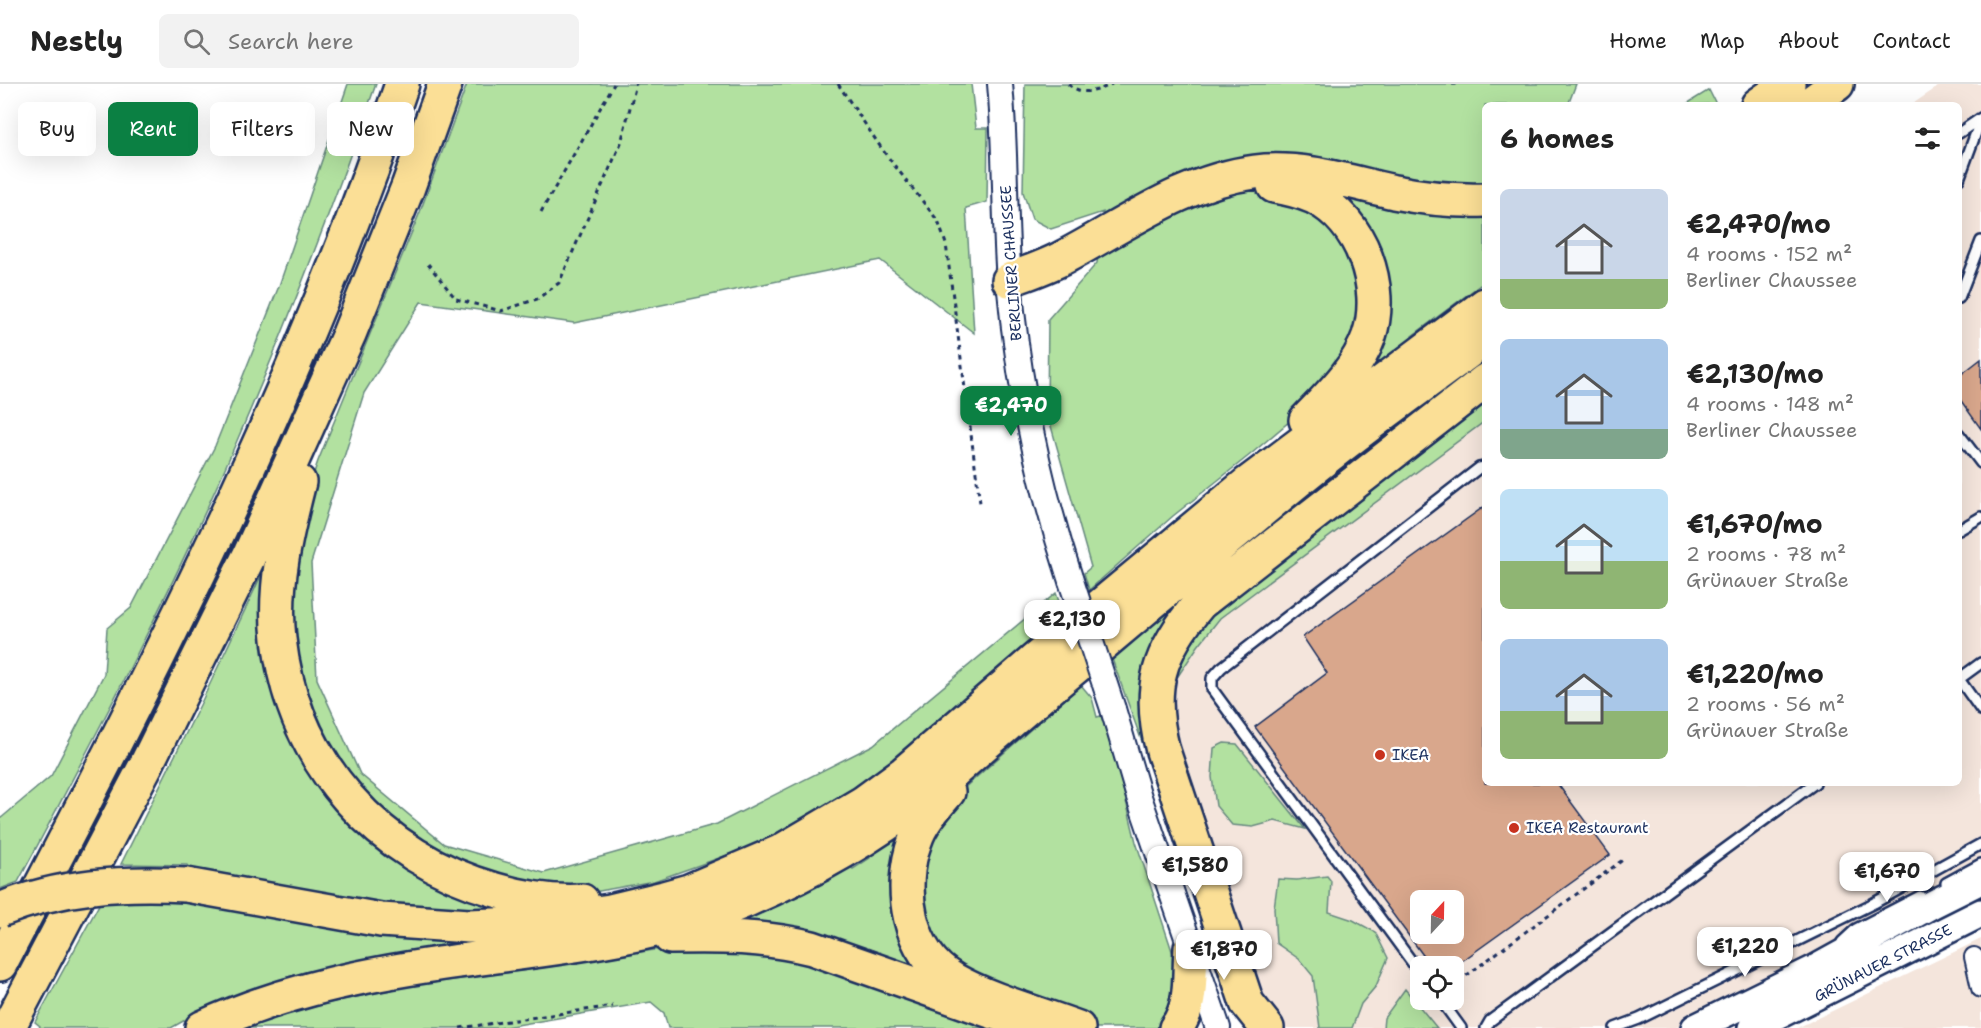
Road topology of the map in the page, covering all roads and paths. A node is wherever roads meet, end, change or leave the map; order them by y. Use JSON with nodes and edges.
{"nodes":[{"id":1,"x":402,"y":84,"type":"edge"},
{"id":2,"x":445,"y":84,"type":"edge"},
{"id":3,"x":614,"y":84,"type":"edge"},
{"id":4,"x":636,"y":84,"type":"edge"},
{"id":5,"x":838,"y":84,"type":"edge"},
{"id":6,"x":1000,"y":84,"type":"edge"},
{"id":7,"x":1068,"y":84,"type":"edge"},
{"id":8,"x":1112,"y":84,"type":"edge"},
{"id":9,"x":1452,"y":84,"type":"edge"},
{"id":10,"x":1458,"y":84,"type":"edge"},
{"id":11,"x":1838,"y":84,"type":"edge"},
{"id":12,"x":1812,"y":102,"type":"edge"},
{"id":13,"x":1981,"y":119,"type":"edge"},
{"id":14,"x":1962,"y":131,"type":"edge"},
{"id":15,"x":1962,"y":171,"type":"edge"},
{"id":16,"x":1219,"y":180,"type":"junction"},
{"id":17,"x":1482,"y":200,"type":"edge"},
{"id":18,"x":541,"y":212,"type":"dead end"},
{"id":19,"x":1981,"y":241,"type":"edge"},
{"id":20,"x":428,"y":264,"type":"dead end"},
{"id":21,"x":1009,"y":280,"type":"junction"},
{"id":22,"x":1962,"y":290,"type":"edge"},
{"id":23,"x":1482,"y":307,"type":"edge"},
{"id":24,"x":1482,"y":341,"type":"edge"},
{"id":25,"x":1482,"y":383,"type":"edge"},
{"id":26,"x":325,"y":387,"type":"junction"},
{"id":27,"x":1962,"y":438,"type":"edge"},
{"id":28,"x":1981,"y":463,"type":"edge"},
{"id":29,"x":1482,"y":468,"type":"edge"},
{"id":30,"x":1247,"y":484,"type":"junction"},
{"id":31,"x":980,"y":503,"type":"dead end"},
{"id":32,"x":1981,"y":517,"type":"edge"},
{"id":33,"x":1962,"y":528,"type":"edge"},
{"id":34,"x":1981,"y":663,"type":"edge"},
{"id":35,"x":1962,"y":677,"type":"edge"},
{"id":36,"x":1962,"y":683,"type":"edge"},
{"id":37,"x":1981,"y":710,"type":"edge"},
{"id":38,"x":1008,"y":724,"type":"junction"},
{"id":39,"x":1811,"y":786,"type":"edge"},
{"id":40,"x":1981,"y":844,"type":"edge"},
{"id":41,"x":1624,"y":859,"type":"dead end"},
{"id":42,"x":1981,"y":864,"type":"edge"},
{"id":43,"x":1981,"y":880,"type":"edge"},
{"id":44,"x":1939,"y":886,"type":"dead end"},
{"id":45,"x":1929,"y":891,"type":"dead end"},
{"id":46,"x":664,"y":898,"type":"junction"},
{"id":47,"x":0,"y":910,"type":"edge"},
{"id":48,"x":1981,"y":913,"type":"edge"},
{"id":49,"x":608,"y":939,"type":"junction"},
{"id":50,"x":1191,"y":948,"type":"junction"},
{"id":51,"x":1974,"y":957,"type":"dead end"},
{"id":52,"x":1410,"y":959,"type":"edge"},
{"id":53,"x":0,"y":964,"type":"edge"},
{"id":54,"x":1815,"y":969,"type":"junction"},
{"id":55,"x":1464,"y":977,"type":"edge"},
{"id":56,"x":1981,"y":988,"type":"edge"},
{"id":57,"x":613,"y":1006,"type":"dead end"},
{"id":58,"x":1448,"y":1010,"type":"edge"},
{"id":59,"x":8,"y":1028,"type":"edge"},
{"id":60,"x":202,"y":1028,"type":"edge"},
{"id":61,"x":460,"y":1028,"type":"edge"},
{"id":62,"x":1039,"y":1028,"type":"edge"},
{"id":63,"x":1078,"y":1028,"type":"edge"},
{"id":64,"x":1176,"y":1028,"type":"edge"},
{"id":65,"x":1218,"y":1028,"type":"edge"},
{"id":66,"x":1267,"y":1028,"type":"edge"},
{"id":67,"x":1461,"y":1028,"type":"edge"},
{"id":68,"x":1486,"y":1028,"type":"edge"},
{"id":69,"x":1615,"y":1028,"type":"edge"},
{"id":70,"x":1695,"y":1028,"type":"edge"},
{"id":71,"x":1752,"y":1028,"type":"edge"}],
"edges":[{"from":1,"to":53,"type":"highway"},
{"from":2,"to":26,"type":"highway"},
{"from":3,"to":18,"type":"path"},
{"from":4,"to":20,"type":"path"},
{"from":5,"to":31,"type":"path"},
{"from":6,"to":21,"type":"street","name":"BERLINER CHAUSSEE"},
{"from":7,"to":8,"type":"path"},
{"from":9,"to":10,"type":"path"},
{"from":11,"to":12,"type":"highway"},
{"from":13,"to":14,"type":"lane"},
{"from":13,"to":15,"type":"lane"},
{"from":16,"to":17,"type":"highway"},
{"from":16,"to":21,"type":"highway"},
{"from":16,"to":30,"type":"highway"},
{"from":19,"to":22,"type":"lane"},
{"from":21,"to":50,"type":"street","name":"BERLINER CHAUSSEE","bridge":true},
{"from":23,"to":30,"type":"highway"},
{"from":24,"to":38,"type":"highway"},
{"from":25,"to":66,"type":"highway"},
{"from":26,"to":46,"type":"highway"},
{"from":26,"to":59,"type":"highway"},
{"from":27,"to":28,"type":"lane"},
{"from":29,"to":52,"type":"lane"},
{"from":30,"to":46,"type":"highway"},
{"from":32,"to":33,"type":"lane"},
{"from":34,"to":35,"type":"lane"},
{"from":36,"to":37,"type":"lane"},
{"from":38,"to":49,"type":"highway"},
{"from":38,"to":63,"type":"highway"},
{"from":39,"to":68,"type":"lane"},
{"from":40,"to":69,"type":"lane"},
{"from":41,"to":55,"type":"path"},
{"from":42,"to":44,"type":"lane"},
{"from":43,"to":54,"type":"main road","name":"GRÜNAUER STRASSE"},
{"from":45,"to":54,"type":"lane"},
{"from":46,"to":47,"type":"highway","bridge":true},
{"from":48,"to":71,"type":"main road","name":"GRÜNAUER STRASSE"},
{"from":49,"to":60,"type":"highway"},
{"from":49,"to":62,"type":"highway"},
{"from":50,"to":64,"type":"highway"},
{"from":50,"to":65,"type":"street","name":"BERLINER CHAUSSEE"},
{"from":51,"to":56,"type":"street"},
{"from":54,"to":70,"type":"main road","name":"GRÜNAUER STRASSE"},
{"from":57,"to":61,"type":"path"},
{"from":58,"to":67,"type":"lane"}]}
